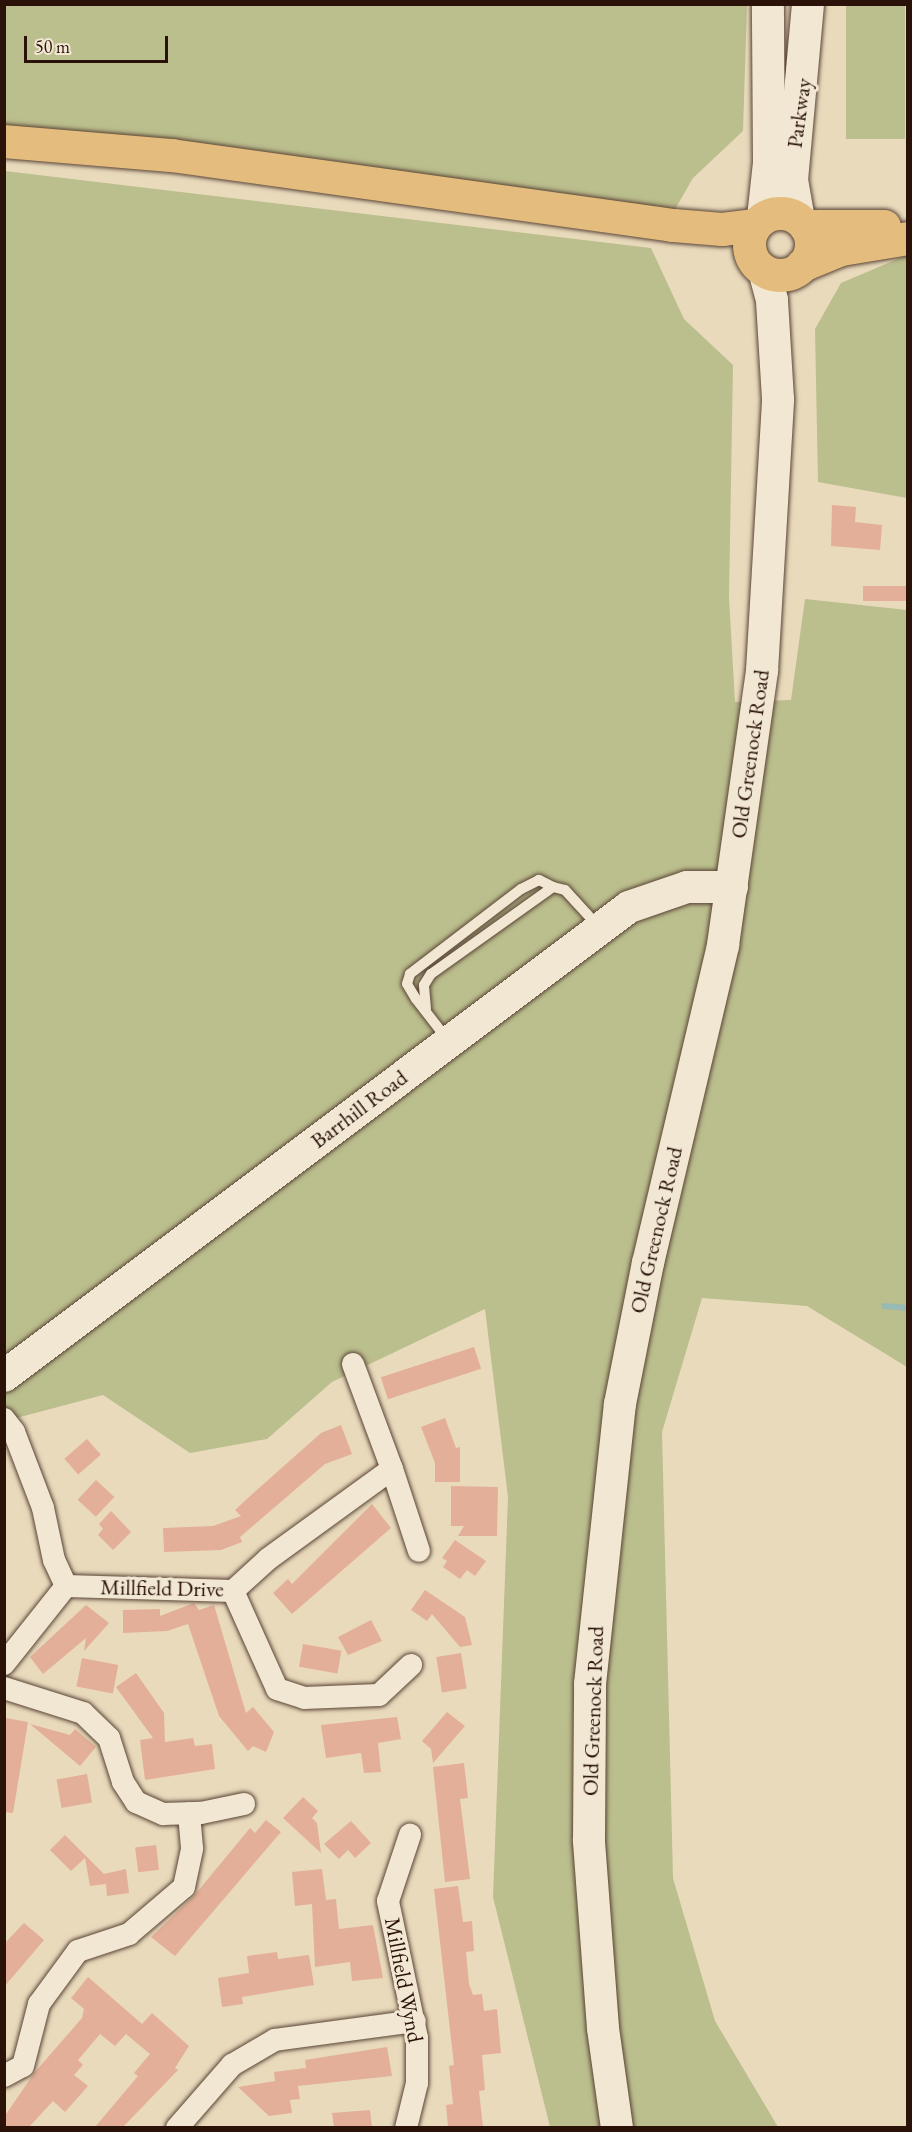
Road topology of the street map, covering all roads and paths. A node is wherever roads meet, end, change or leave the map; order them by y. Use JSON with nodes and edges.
{"nodes":[{"id":1,"x":768,"y":4,"type":"edge"},
{"id":2,"x":808,"y":4,"type":"edge"},
{"id":3,"x":4,"y":141,"type":"edge"},
{"id":4,"x":759,"y":222,"type":"junction"},
{"id":5,"x":802,"y":223,"type":"junction"},
{"id":6,"x":673,"y":225,"type":"junction"},
{"id":7,"x":908,"y":227,"type":"edge"},
{"id":8,"x":908,"y":238,"type":"edge"},
{"id":9,"x":800,"y":267,"type":"junction"},
{"id":10,"x":761,"y":268,"type":"junction"},
{"id":11,"x":775,"y":337,"type":"junction"},
{"id":12,"x":554,"y":887,"type":"junction"},
{"id":13,"x":732,"y":887,"type":"junction"},
{"id":14,"x":600,"y":928,"type":"junction"},
{"id":15,"x":426,"y":1009,"type":"junction"},
{"id":16,"x":448,"y":1042,"type":"junction"},
{"id":17,"x":353,"y":1364,"type":"dead end"},
{"id":18,"x":4,"y":1376,"type":"edge"},
{"id":19,"x":4,"y":1419,"type":"edge"},
{"id":20,"x":392,"y":1469,"type":"junction"},
{"id":21,"x":419,"y":1551,"type":"dead end"},
{"id":22,"x":66,"y":1586,"type":"junction"},
{"id":23,"x":233,"y":1591,"type":"junction"},
{"id":24,"x":4,"y":1664,"type":"edge"},
{"id":25,"x":411,"y":1665,"type":"dead end"},
{"id":26,"x":4,"y":1688,"type":"edge"},
{"id":27,"x":244,"y":1804,"type":"dead end"},
{"id":28,"x":189,"y":1813,"type":"junction"},
{"id":29,"x":410,"y":1835,"type":"dead end"},
{"id":30,"x":415,"y":2021,"type":"junction"},
{"id":31,"x":4,"y":2076,"type":"edge"},
{"id":32,"x":177,"y":2127,"type":"edge"},
{"id":33,"x":406,"y":2127,"type":"edge"},
{"id":34,"x":617,"y":2127,"type":"edge"}],
"edges":[{"from":1,"to":4,"type":"street","name":"Parkway"},
{"from":2,"to":5,"type":"street","name":"Parkway"},
{"from":3,"to":6,"type":"main road"},
{"from":4,"to":5,"type":"main road"},
{"from":4,"to":6,"type":"main road"},
{"from":4,"to":10,"type":"main road"},
{"from":5,"to":7,"type":"main road"},
{"from":5,"to":9,"type":"main road"},
{"from":6,"to":10,"type":"main road"},
{"from":8,"to":9,"type":"main road"},
{"from":9,"to":10,"type":"main road"},
{"from":9,"to":11,"type":"street","name":"Old Greenock Road"},
{"from":10,"to":11,"type":"street","name":"Old Greenock Road"},
{"from":11,"to":13,"type":"street","name":"Old Greenock Road"},
{"from":12,"to":14,"type":"lane"},
{"from":12,"to":15,"type":"lane"},
{"from":12,"to":15,"type":"lane"},
{"from":13,"to":14,"type":"street","name":"Barrhill Road"},
{"from":13,"to":34,"type":"street","name":"Old Greenock Road"},
{"from":14,"to":16,"type":"street","name":"Barrhill Road"},
{"from":15,"to":16,"type":"lane"},
{"from":16,"to":18,"type":"street","name":"Barrhill Road"},
{"from":17,"to":20,"type":"street"},
{"from":19,"to":22,"type":"street"},
{"from":20,"to":21,"type":"street"},
{"from":20,"to":23,"type":"street","name":"Millfield Drive"},
{"from":22,"to":23,"type":"street","name":"Millfield Drive"},
{"from":22,"to":24,"type":"street"},
{"from":23,"to":25,"type":"street"},
{"from":26,"to":28,"type":"street"},
{"from":27,"to":28,"type":"street"},
{"from":28,"to":31,"type":"street"},
{"from":29,"to":30,"type":"street","name":"Millfield Wynd"},
{"from":30,"to":32,"type":"street"},
{"from":30,"to":33,"type":"street","name":"Millfield Wynd"}]}
